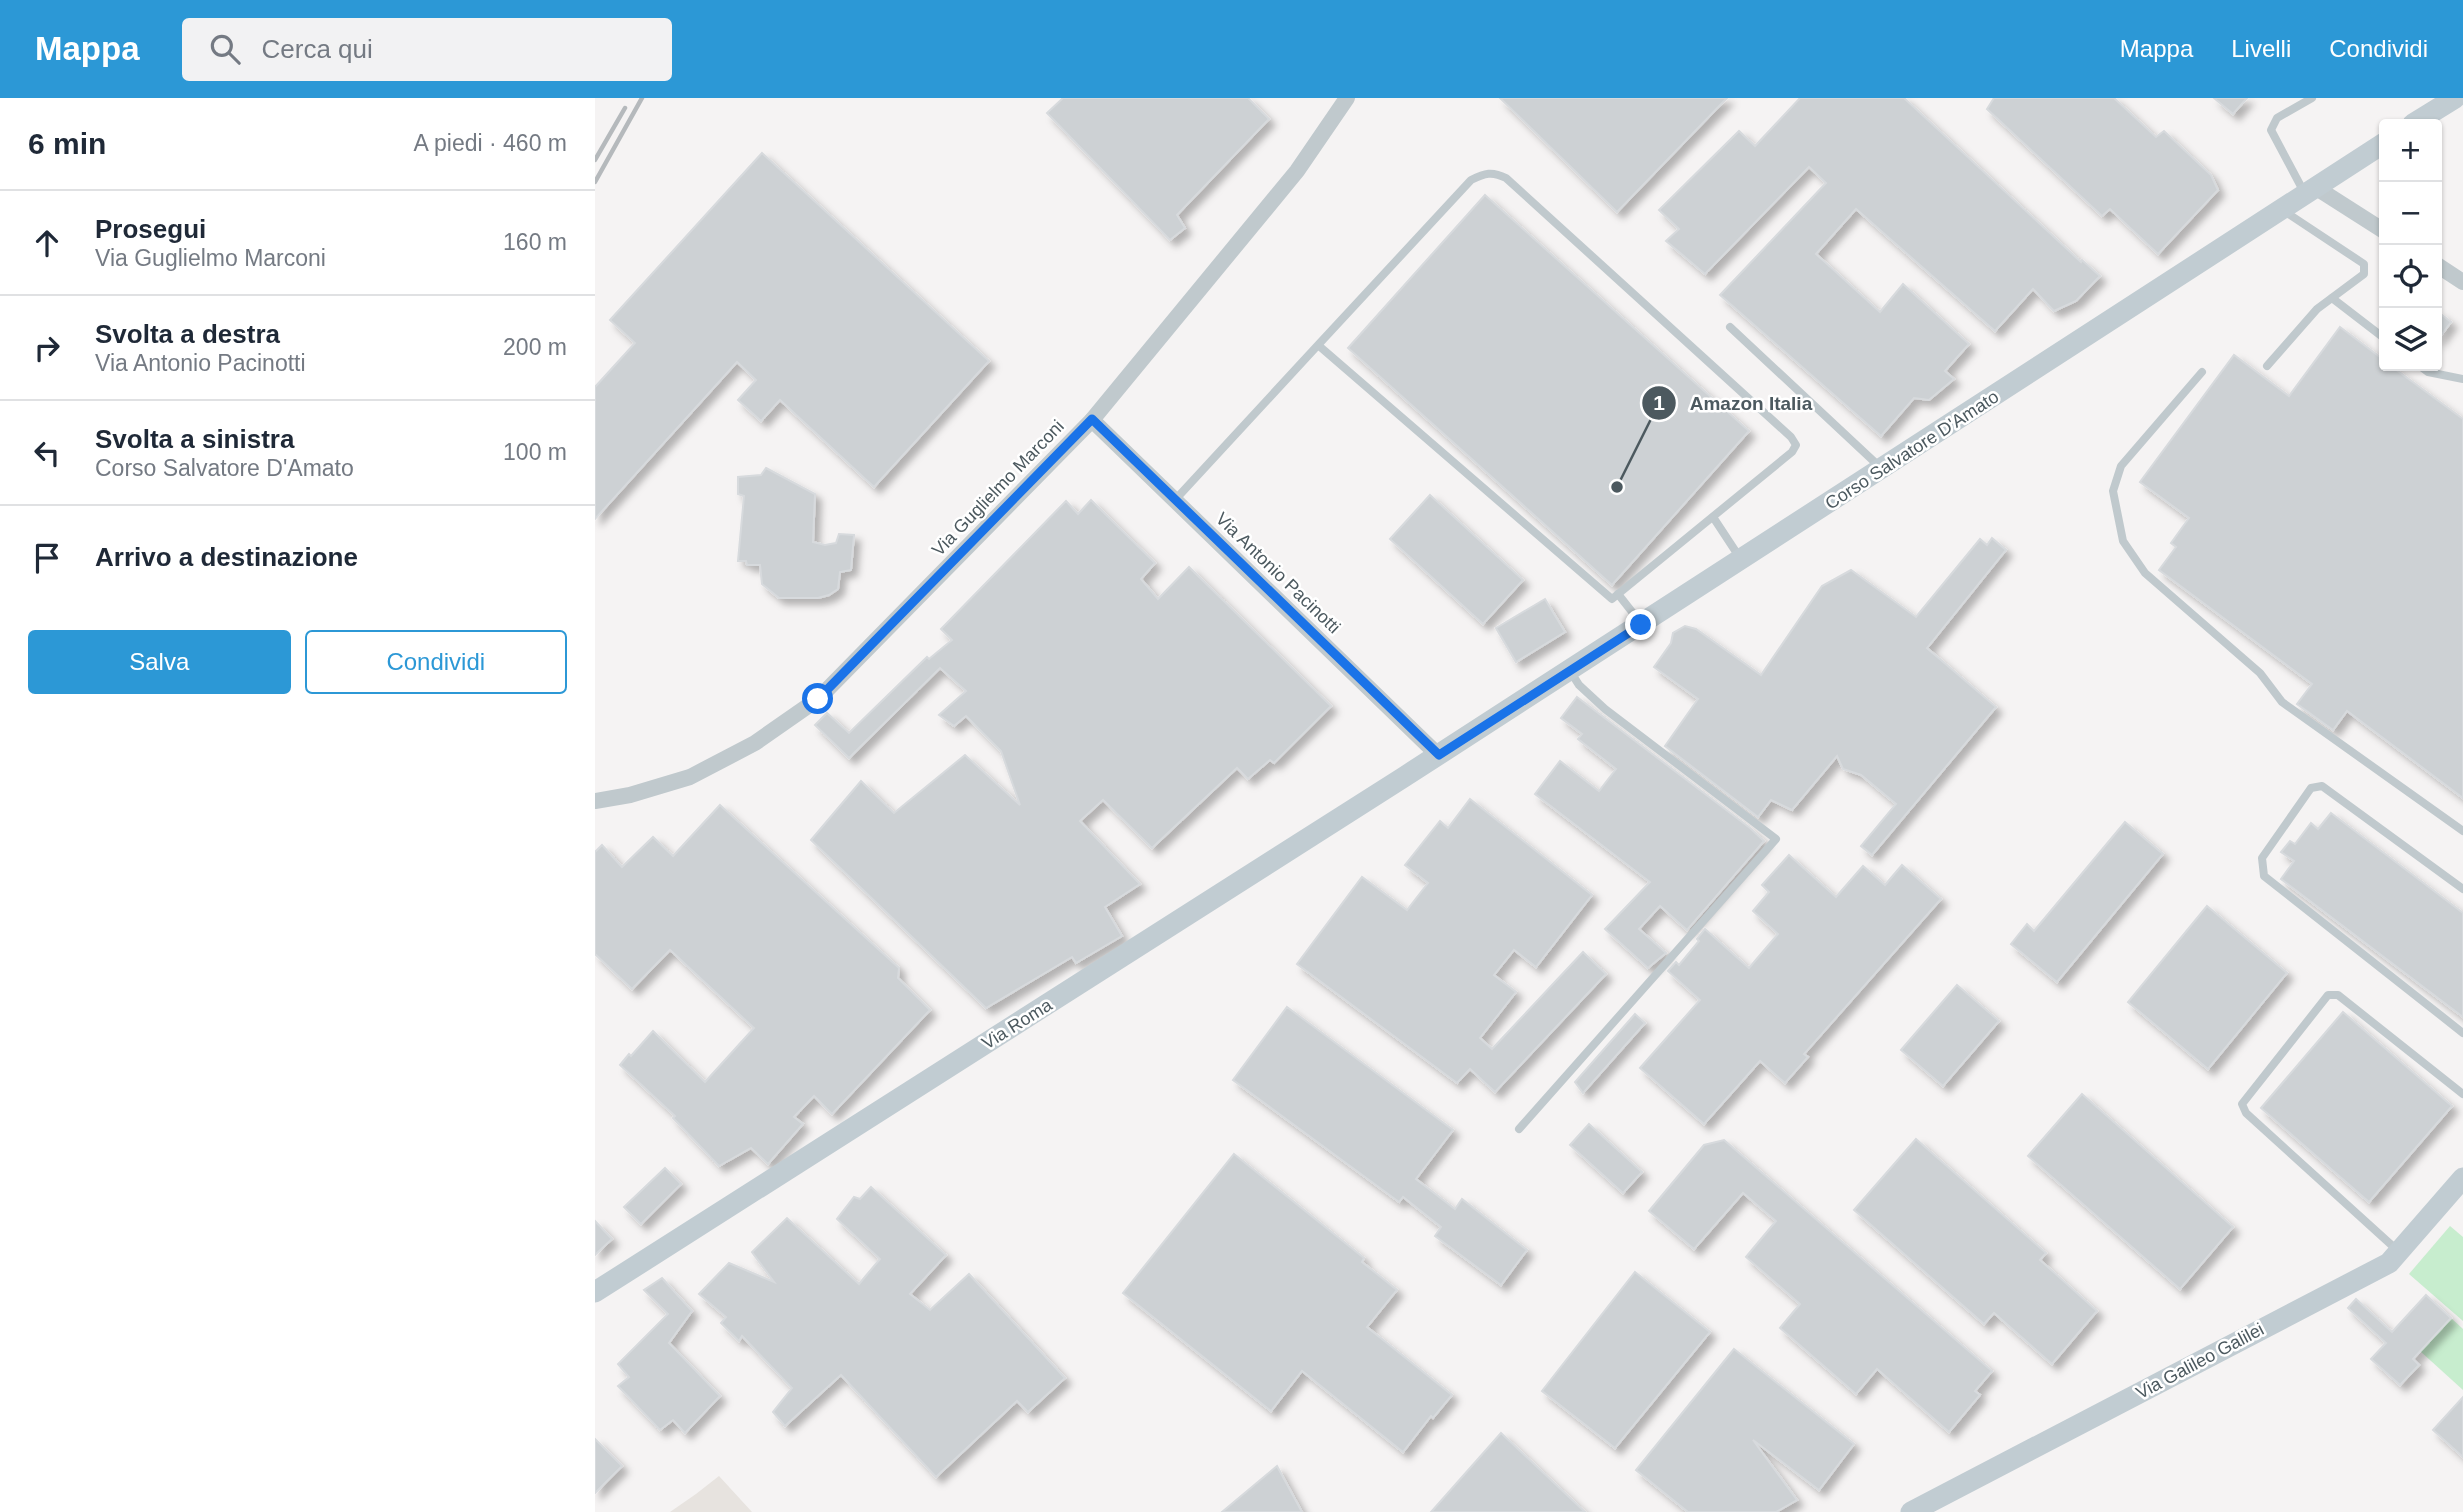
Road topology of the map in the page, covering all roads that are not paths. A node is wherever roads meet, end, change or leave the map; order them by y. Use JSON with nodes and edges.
{"nodes":[{"id":1,"x":1347,"y":98,"type":"edge"},
{"id":2,"x":2312,"y":98,"type":"edge"},
{"id":3,"x":2455,"y":98,"type":"edge"},
{"id":4,"x":2421,"y":119,"type":"edge"},
{"id":5,"x":2379,"y":146,"type":"edge"},
{"id":6,"x":2310,"y":190,"type":"junction"},
{"id":7,"x":2281,"y":209,"type":"junction"},
{"id":8,"x":2379,"y":228,"type":"edge"},
{"id":9,"x":2442,"y":268,"type":"edge"},
{"id":10,"x":2463,"y":282,"type":"edge"},
{"id":11,"x":2332,"y":298,"type":"junction"},
{"id":12,"x":1730,"y":327,"type":"dead end"},
{"id":13,"x":2379,"y":334,"type":"edge"},
{"id":14,"x":1318,"y":345,"type":"junction"},
{"id":15,"x":2267,"y":366,"type":"dead end"},
{"id":16,"x":2427,"y":371,"type":"edge"},
{"id":17,"x":2202,"y":372,"type":"dead end"},
{"id":18,"x":2463,"y":379,"type":"edge"},
{"id":19,"x":1092,"y":419,"type":"junction"},
{"id":20,"x":1882,"y":469,"type":"junction"},
{"id":21,"x":1174,"y":500,"type":"junction"},
{"id":22,"x":1713,"y":517,"type":"junction"},
{"id":23,"x":1741,"y":560,"type":"junction"},
{"id":24,"x":1618,"y":594,"type":"junction"},
{"id":25,"x":1641,"y":625,"type":"junction"},
{"id":26,"x":1570,"y":671,"type":"junction"},
{"id":27,"x":1439,"y":755,"type":"junction"},
{"id":28,"x":595,"y":801,"type":"edge"},
{"id":29,"x":2463,"y":831,"type":"edge"},
{"id":30,"x":2463,"y":889,"type":"edge"},
{"id":31,"x":2463,"y":1033,"type":"edge"},
{"id":32,"x":2463,"y":1094,"type":"edge"},
{"id":33,"x":1519,"y":1129,"type":"dead end"},
{"id":34,"x":2463,"y":1178,"type":"edge"},
{"id":35,"x":2399,"y":1252,"type":"junction"},
{"id":36,"x":595,"y":1292,"type":"edge"},
{"id":37,"x":1911,"y":1512,"type":"edge"}],
"edges":[{"from":1,"to":19,"type":"street","name":"Via Guglielmo Marconi"},
{"from":2,"to":6,"type":"lane"},
{"from":3,"to":4,"type":"street"},
{"from":5,"to":6,"type":"street","name":"Corso Salvatore D'Amato"},
{"from":6,"to":7,"type":"street","name":"Corso Salvatore D'Amato"},
{"from":6,"to":8,"type":"street"},
{"from":7,"to":11,"type":"lane"},
{"from":7,"to":20,"type":"street","name":"Corso Salvatore D'Amato"},
{"from":9,"to":10,"type":"street"},
{"from":11,"to":13,"type":"lane"},
{"from":11,"to":15,"type":"lane"},
{"from":12,"to":20,"type":"lane"},
{"from":14,"to":21,"type":"lane"},
{"from":14,"to":22,"type":"lane"},
{"from":14,"to":24,"type":"lane"},
{"from":16,"to":18,"type":"lane"},
{"from":17,"to":29,"type":"lane"},
{"from":19,"to":21,"type":"street","name":"Via Antonio Pacinotti"},
{"from":19,"to":28,"type":"street","name":"Via Guglielmo Marconi"},
{"from":20,"to":23,"type":"street","name":"Corso Salvatore D'Amato"},
{"from":21,"to":27,"type":"street","name":"Via Antonio Pacinotti"},
{"from":22,"to":23,"type":"lane"},
{"from":22,"to":24,"type":"lane"},
{"from":23,"to":25,"type":"street","name":"Corso Salvatore D'Amato"},
{"from":24,"to":25,"type":"lane"},
{"from":25,"to":26,"type":"street","name":"Corso Salvatore D'Amato"},
{"from":26,"to":27,"type":"street","name":"Corso Salvatore D'Amato"},
{"from":26,"to":33,"type":"lane"},
{"from":27,"to":36,"type":"street","name":"Via Roma"},
{"from":30,"to":31,"type":"lane"},
{"from":32,"to":35,"type":"lane"},
{"from":34,"to":35,"type":"street","name":"Via Galileo Galilei"},
{"from":35,"to":37,"type":"street","name":"Via Galileo Galilei"}]}
